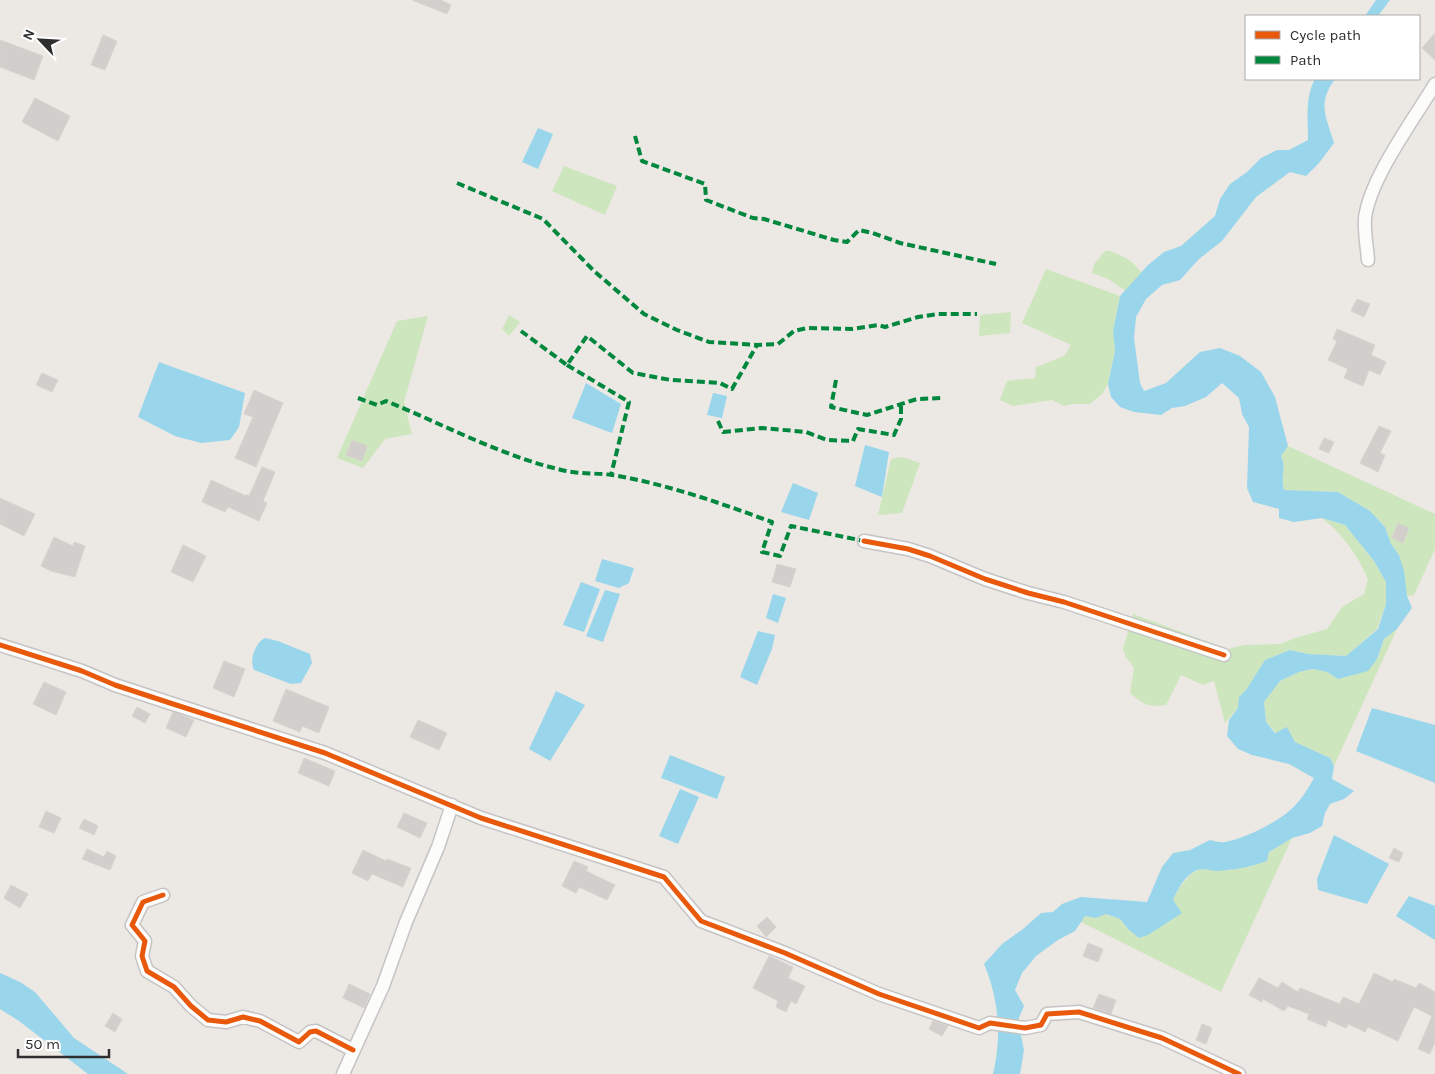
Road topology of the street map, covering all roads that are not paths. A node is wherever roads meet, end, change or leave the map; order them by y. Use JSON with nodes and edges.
{"nodes":[{"id":1,"x":1435,"y":84,"type":"edge"},
{"id":2,"x":1368,"y":260,"type":"dead end"},
{"id":3,"x":864,"y":541,"type":"dead end"},
{"id":4,"x":0,"y":645,"type":"edge"},
{"id":5,"x":1224,"y":655,"type":"dead end"},
{"id":6,"x":452,"y":805,"type":"junction"},
{"id":7,"x":163,"y":895,"type":"dead end"},
{"id":8,"x":353,"y":1050,"type":"junction"},
{"id":9,"x":343,"y":1074,"type":"edge"},
{"id":10,"x":1239,"y":1074,"type":"edge"}],
"edges":[{"from":1,"to":2,"type":"street"},
{"from":3,"to":5,"type":"street"},
{"from":4,"to":6,"type":"street"},
{"from":6,"to":8,"type":"street"},
{"from":6,"to":10,"type":"street"},
{"from":7,"to":8,"type":"street"},
{"from":8,"to":9,"type":"street"}]}
